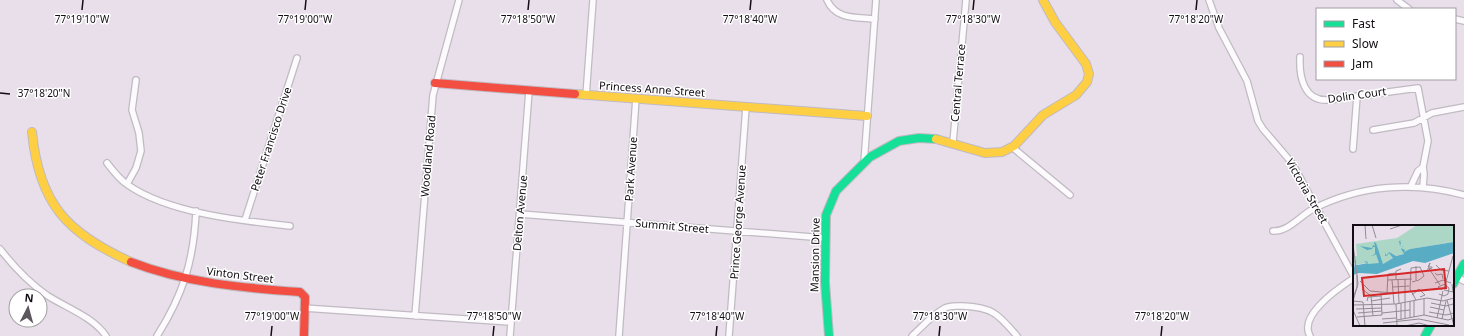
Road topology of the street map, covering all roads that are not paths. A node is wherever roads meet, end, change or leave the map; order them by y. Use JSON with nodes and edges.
{"nodes":[{"id":1,"x":459,"y":0,"type":"edge"},
{"id":2,"x":593,"y":0,"type":"edge"},
{"id":3,"x":827,"y":0,"type":"edge"},
{"id":4,"x":876,"y":0,"type":"edge"},
{"id":5,"x":966,"y":0,"type":"edge"},
{"id":6,"x":1043,"y":0,"type":"edge"},
{"id":7,"x":1208,"y":0,"type":"edge"},
{"id":8,"x":1397,"y":0,"type":"edge"},
{"id":9,"x":1408,"y":8,"type":"edge"},
{"id":10,"x":875,"y":19,"type":"junction"},
{"id":11,"x":1300,"y":57,"type":"dead end"},
{"id":12,"x":298,"y":58,"type":"dead end"},
{"id":13,"x":136,"y":80,"type":"dead end"},
{"id":14,"x":435,"y":83,"type":"junction"},
{"id":15,"x":529,"y":91,"type":"junction"},
{"id":16,"x":586,"y":96,"type":"junction"},
{"id":17,"x":1357,"y":96,"type":"junction"},
{"id":18,"x":636,"y":98,"type":"junction"},
{"id":19,"x":746,"y":107,"type":"junction"},
{"id":20,"x":1464,"y":107,"type":"edge"},
{"id":21,"x":867,"y":116,"type":"junction"},
{"id":22,"x":1425,"y":117,"type":"junction"},
{"id":23,"x":1373,"y":130,"type":"dead end"},
{"id":24,"x":32,"y":132,"type":"dead end"},
{"id":25,"x":953,"y":142,"type":"junction"},
{"id":26,"x":1012,"y":147,"type":"junction"},
{"id":27,"x":1353,"y":149,"type":"dead end"},
{"id":28,"x":107,"y":163,"type":"dead end"},
{"id":29,"x":864,"y":163,"type":"junction"},
{"id":30,"x":1423,"y":167,"type":"junction"},
{"id":31,"x":127,"y":184,"type":"junction"},
{"id":32,"x":1411,"y":186,"type":"junction"},
{"id":33,"x":1423,"y":187,"type":"junction"},
{"id":34,"x":1070,"y":195,"type":"dead end"},
{"id":35,"x":1464,"y":195,"type":"edge"},
{"id":36,"x":1317,"y":208,"type":"junction"},
{"id":37,"x":196,"y":211,"type":"junction"},
{"id":38,"x":520,"y":214,"type":"junction"},
{"id":39,"x":245,"y":220,"type":"junction"},
{"id":40,"x":627,"y":223,"type":"junction"},
{"id":41,"x":290,"y":226,"type":"dead end"},
{"id":42,"x":1273,"y":231,"type":"dead end"},
{"id":43,"x":737,"y":232,"type":"junction"},
{"id":44,"x":825,"y":238,"type":"junction"},
{"id":45,"x":0,"y":249,"type":"edge"},
{"id":46,"x":1464,"y":264,"type":"edge"},
{"id":47,"x":1353,"y":276,"type":"edge"},
{"id":48,"x":186,"y":278,"type":"junction"},
{"id":49,"x":1353,"y":279,"type":"edge"},
{"id":50,"x":1457,"y":279,"type":"edge"},
{"id":51,"x":304,"y":308,"type":"junction"},
{"id":52,"x":415,"y":316,"type":"junction"},
{"id":53,"x":511,"y":322,"type":"junction"},
{"id":54,"x":1430,"y":326,"type":"edge"},
{"id":55,"x":1309,"y":334,"type":"edge"},
{"id":56,"x":106,"y":336,"type":"edge"},
{"id":57,"x":157,"y":336,"type":"edge"},
{"id":58,"x":304,"y":336,"type":"edge"},
{"id":59,"x":510,"y":336,"type":"edge"},
{"id":60,"x":619,"y":336,"type":"edge"},
{"id":61,"x":728,"y":336,"type":"edge"},
{"id":62,"x":829,"y":336,"type":"edge"},
{"id":63,"x":912,"y":336,"type":"edge"},
{"id":64,"x":1018,"y":336,"type":"edge"},
{"id":65,"x":1425,"y":336,"type":"edge"}],
"edges":[{"from":1,"to":14,"type":"street","name":"Woodland Road"},
{"from":2,"to":16,"type":"street"},
{"from":3,"to":10,"type":"street"},
{"from":4,"to":10,"type":"street"},
{"from":5,"to":25,"type":"street","name":"Central Terrace"},
{"from":6,"to":26,"type":"street","name":"Mansion Drive"},
{"from":7,"to":36,"type":"street","name":"Victoria Street"},
{"from":8,"to":9,"type":"street"},
{"from":10,"to":21,"type":"street"},
{"from":11,"to":17,"type":"street","name":"Dolin Court"},
{"from":12,"to":39,"type":"street","name":"Peter Francisco Drive"},
{"from":13,"to":31,"type":"street"},
{"from":14,"to":15,"type":"street","name":"Princess Anne Street"},
{"from":14,"to":52,"type":"street","name":"Woodland Road"},
{"from":15,"to":16,"type":"street","name":"Princess Anne Street"},
{"from":15,"to":38,"type":"street","name":"Delton Avenue"},
{"from":16,"to":18,"type":"street","name":"Princess Anne Street"},
{"from":17,"to":22,"type":"street","name":"Dolin Court"},
{"from":17,"to":27,"type":"street"},
{"from":18,"to":19,"type":"street","name":"Princess Anne Street"},
{"from":18,"to":40,"type":"street","name":"Park Avenue"},
{"from":19,"to":21,"type":"street","name":"Princess Anne Street"},
{"from":19,"to":43,"type":"street","name":"Prince George Avenue"},
{"from":20,"to":22,"type":"street"},
{"from":21,"to":29,"type":"street"},
{"from":22,"to":23,"type":"street"},
{"from":22,"to":30,"type":"street"},
{"from":24,"to":48,"type":"street","name":"Vinton Street"},
{"from":25,"to":26,"type":"street","name":"Mansion Drive"},
{"from":25,"to":29,"type":"street","name":"Mansion Drive"},
{"from":26,"to":34,"type":"street"},
{"from":28,"to":31,"type":"street"},
{"from":29,"to":44,"type":"street","name":"Mansion Drive"},
{"from":30,"to":32,"type":"street"},
{"from":30,"to":33,"type":"street"},
{"from":31,"to":37,"type":"street"},
{"from":32,"to":33,"type":"street"},
{"from":32,"to":36,"type":"street"},
{"from":33,"to":35,"type":"street"},
{"from":36,"to":42,"type":"street"},
{"from":36,"to":47,"type":"street","name":"Victoria Street"},
{"from":37,"to":39,"type":"street"},
{"from":37,"to":48,"type":"street"},
{"from":38,"to":40,"type":"street","name":"Summit Street"},
{"from":38,"to":53,"type":"street","name":"Delton Avenue"},
{"from":39,"to":41,"type":"street"},
{"from":40,"to":43,"type":"street","name":"Summit Street"},
{"from":40,"to":60,"type":"street","name":"Park Avenue"},
{"from":43,"to":44,"type":"street","name":"Summit Street"},
{"from":43,"to":61,"type":"street","name":"Prince George Avenue"},
{"from":44,"to":62,"type":"street","name":"Mansion Drive"},
{"from":45,"to":56,"type":"street"},
{"from":46,"to":50,"type":"street"},
{"from":48,"to":51,"type":"street","name":"Vinton Street"},
{"from":48,"to":57,"type":"street"},
{"from":49,"to":55,"type":"street"},
{"from":51,"to":52,"type":"street"},
{"from":51,"to":58,"type":"street"},
{"from":52,"to":53,"type":"street"},
{"from":53,"to":59,"type":"street","name":"Delton Avenue"},
{"from":54,"to":65,"type":"street"},
{"from":63,"to":64,"type":"street"}]}
